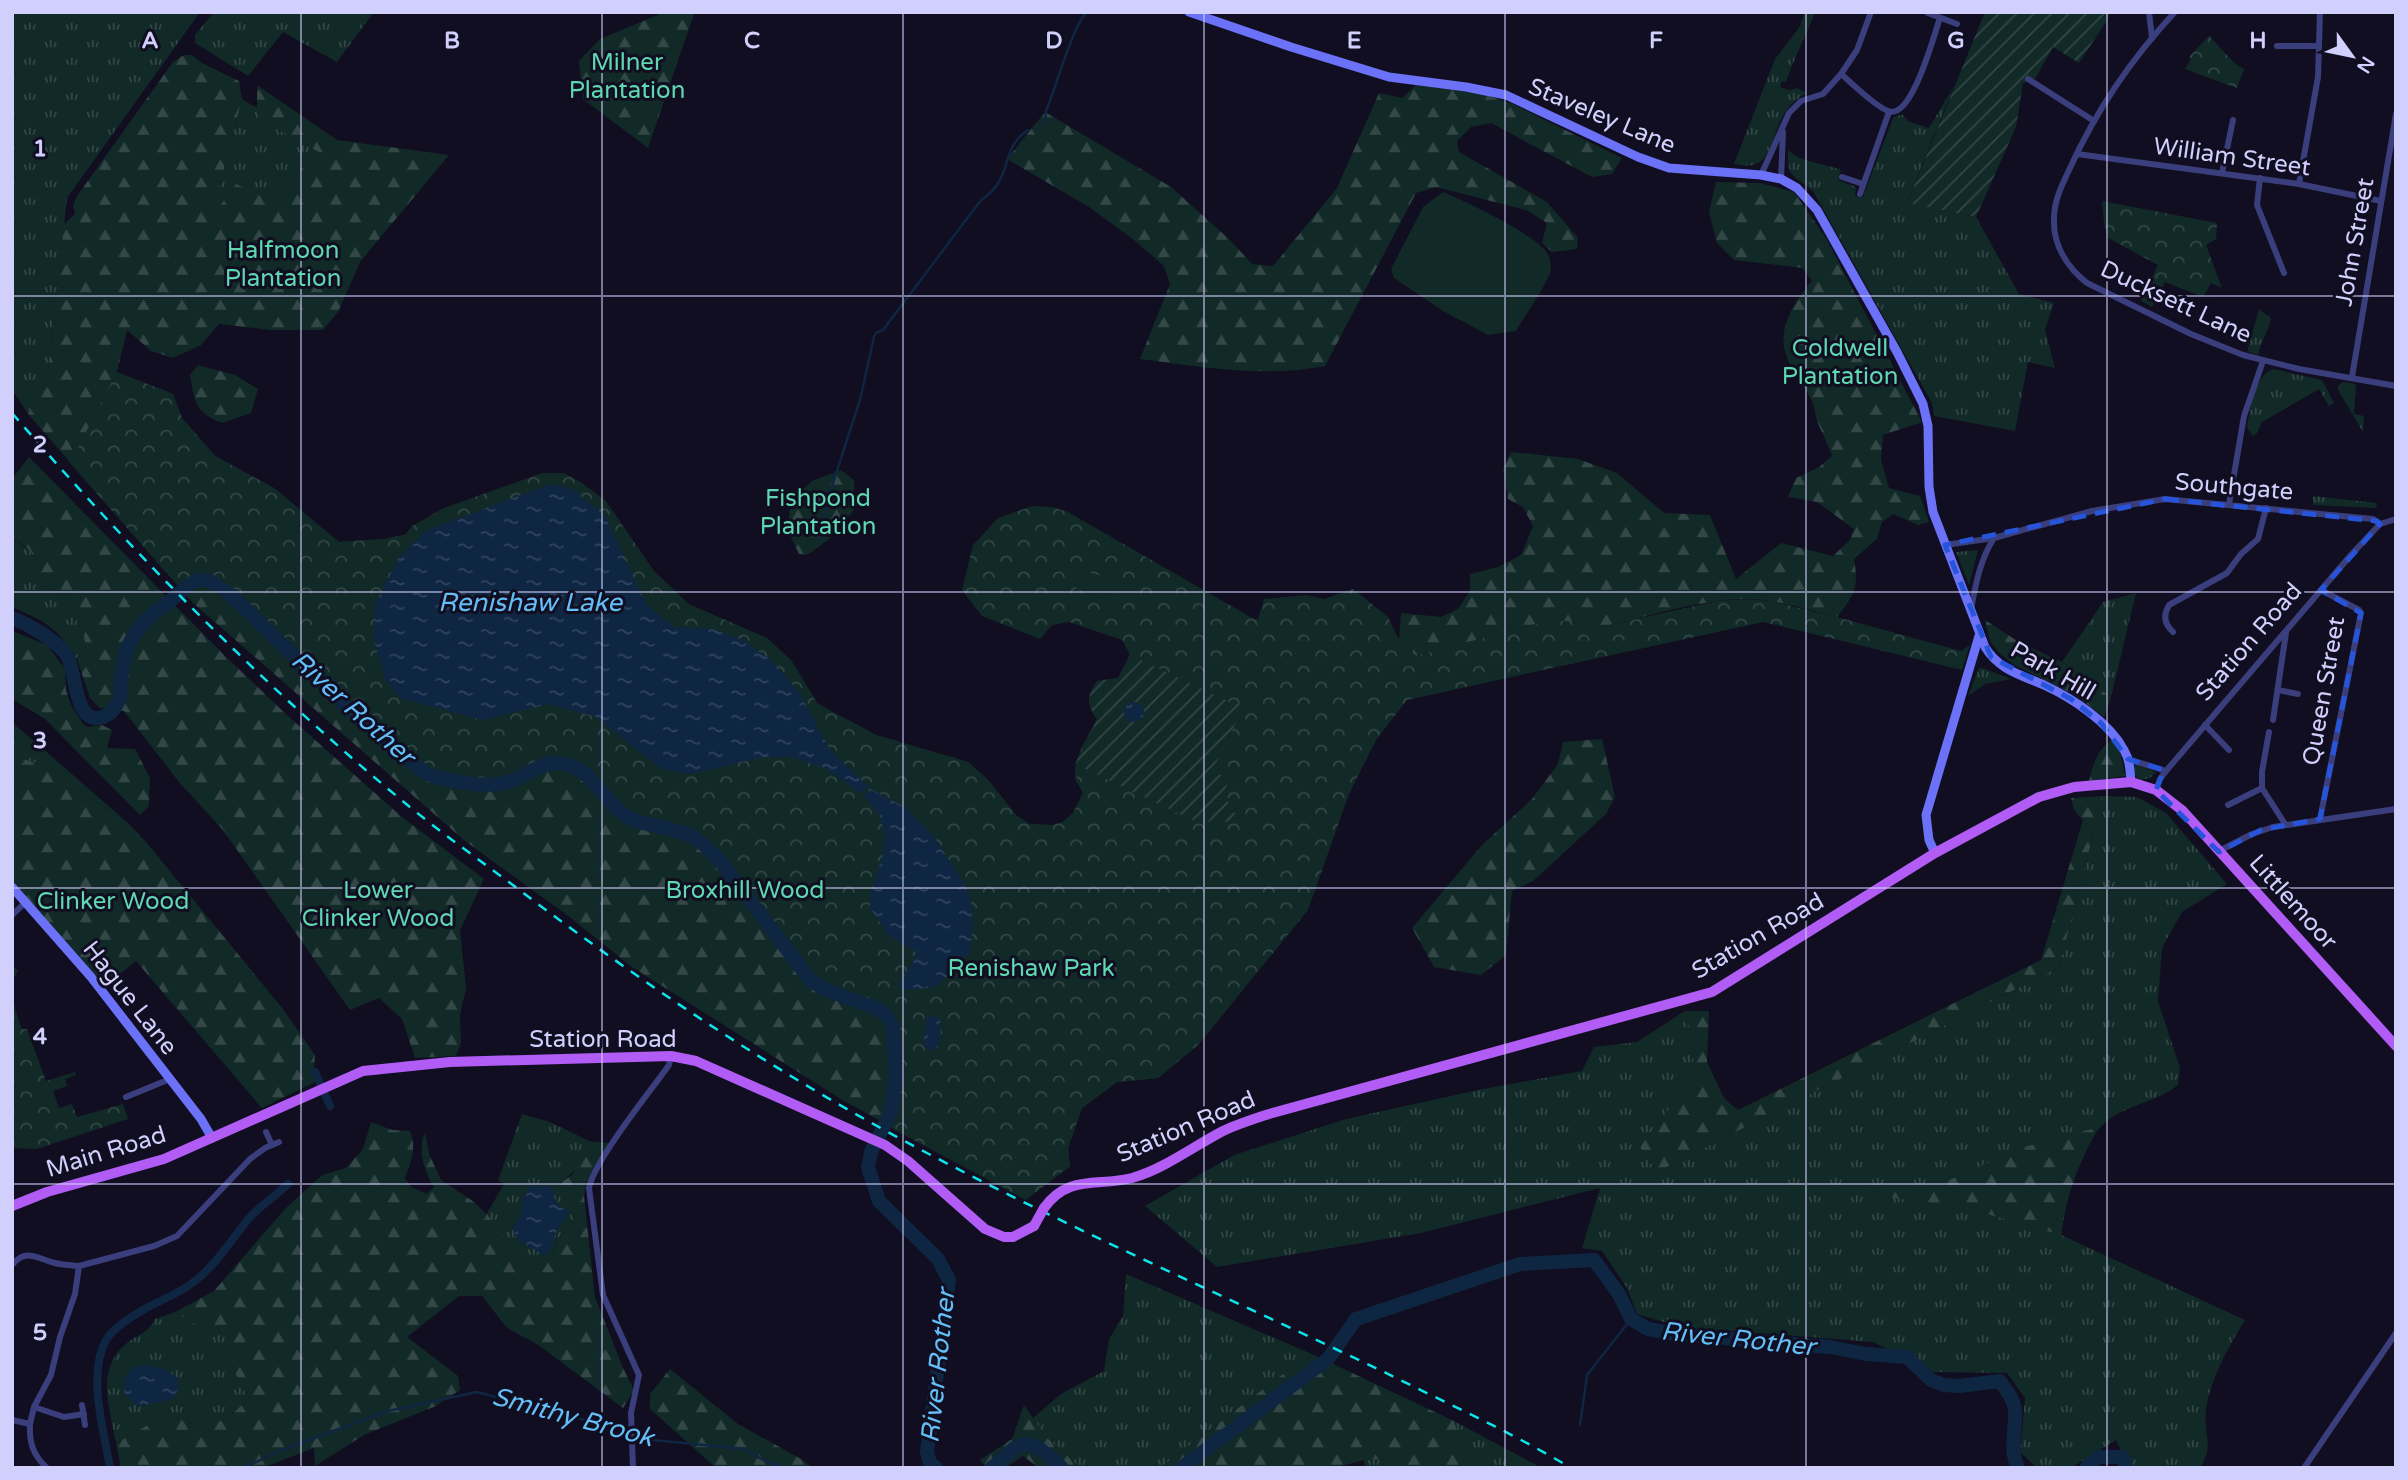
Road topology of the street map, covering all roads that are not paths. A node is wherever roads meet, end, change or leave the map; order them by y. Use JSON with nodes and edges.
{"nodes":[{"id":1,"x":1189,"y":12,"type":"edge"},
{"id":2,"x":1871,"y":12,"type":"edge"},
{"id":3,"x":2149,"y":12,"type":"edge"},
{"id":4,"x":2175,"y":12,"type":"edge"},
{"id":5,"x":2320,"y":12,"type":"edge"},
{"id":6,"x":1928,"y":13,"type":"edge"},
{"id":7,"x":1940,"y":18,"type":"junction"},
{"id":8,"x":1957,"y":23,"type":"dead end"},
{"id":9,"x":2151,"y":38,"type":"junction"},
{"id":10,"x":2277,"y":46,"type":"dead end"},
{"id":11,"x":2319,"y":46,"type":"junction"},
{"id":12,"x":1840,"y":74,"type":"junction"},
{"id":13,"x":2028,"y":79,"type":"dead end"},
{"id":14,"x":1889,"y":111,"type":"junction"},
{"id":15,"x":2396,"y":114,"type":"edge"},
{"id":16,"x":2233,"y":120,"type":"dead end"},
{"id":17,"x":2094,"y":121,"type":"junction"},
{"id":18,"x":1783,"y":130,"type":"junction"},
{"id":19,"x":2077,"y":154,"type":"junction"},
{"id":20,"x":2222,"y":173,"type":"junction"},
{"id":21,"x":1761,"y":175,"type":"junction"},
{"id":22,"x":1842,"y":177,"type":"dead end"},
{"id":23,"x":2260,"y":178,"type":"junction"},
{"id":24,"x":1781,"y":179,"type":"junction"},
{"id":25,"x":1863,"y":184,"type":"junction"},
{"id":26,"x":2299,"y":184,"type":"junction"},
{"id":27,"x":1860,"y":194,"type":"dead end"},
{"id":28,"x":2381,"y":201,"type":"junction"},
{"id":29,"x":2284,"y":273,"type":"dead end"},
{"id":30,"x":2263,"y":361,"type":"junction"},
{"id":31,"x":2352,"y":377,"type":"junction"},
{"id":32,"x":2396,"y":386,"type":"edge"},
{"id":33,"x":2229,"y":504,"type":"junction"},
{"id":34,"x":2266,"y":508,"type":"junction"},
{"id":35,"x":2396,"y":519,"type":"edge"},
{"id":36,"x":2379,"y":524,"type":"junction"},
{"id":37,"x":1994,"y":538,"type":"junction"},
{"id":38,"x":1945,"y":545,"type":"junction"},
{"id":39,"x":2321,"y":590,"type":"junction"},
{"id":40,"x":1971,"y":609,"type":"junction"},
{"id":41,"x":2286,"y":631,"type":"junction"},
{"id":42,"x":2173,"y":632,"type":"dead end"},
{"id":43,"x":1979,"y":636,"type":"junction"},
{"id":44,"x":2278,"y":690,"type":"junction"},
{"id":45,"x":2298,"y":694,"type":"dead end"},
{"id":46,"x":2273,"y":720,"type":"dead end"},
{"id":47,"x":2205,"y":725,"type":"junction"},
{"id":48,"x":2257,"y":738,"type":"dead end"},
{"id":49,"x":2229,"y":750,"type":"dead end"},
{"id":50,"x":2128,"y":759,"type":"junction"},
{"id":51,"x":2166,"y":771,"type":"junction"},
{"id":52,"x":2132,"y":782,"type":"junction"},
{"id":53,"x":2262,"y":788,"type":"junction"},
{"id":54,"x":2156,"y":790,"type":"junction"},
{"id":55,"x":2228,"y":805,"type":"dead end"},
{"id":56,"x":2396,"y":809,"type":"edge"},
{"id":57,"x":2320,"y":819,"type":"junction"},
{"id":58,"x":2285,"y":824,"type":"junction"},
{"id":59,"x":2219,"y":852,"type":"junction"},
{"id":60,"x":1936,"y":853,"type":"junction"},
{"id":61,"x":12,"y":887,"type":"edge"},
{"id":62,"x":27,"y":902,"type":"junction"},
{"id":63,"x":12,"y":915,"type":"edge"},
{"id":64,"x":2396,"y":1046,"type":"edge"},
{"id":65,"x":671,"y":1056,"type":"junction"},
{"id":66,"x":170,"y":1079,"type":"junction"},
{"id":67,"x":319,"y":1090,"type":"joint"},
{"id":68,"x":126,"y":1097,"type":"dead end"},
{"id":69,"x":266,"y":1132,"type":"dead end"},
{"id":70,"x":212,"y":1138,"type":"junction"},
{"id":71,"x":13,"y":1205,"type":"edge"},
{"id":72,"x":12,"y":1265,"type":"edge"},
{"id":73,"x":79,"y":1266,"type":"junction"},
{"id":74,"x":2396,"y":1333,"type":"edge"},
{"id":75,"x":82,"y":1405,"type":"dead end"},
{"id":76,"x":34,"y":1407,"type":"junction"},
{"id":77,"x":84,"y":1415,"type":"junction"},
{"id":78,"x":12,"y":1420,"type":"edge"},
{"id":79,"x":30,"y":1424,"type":"junction"},
{"id":80,"x":85,"y":1425,"type":"dead end"},
{"id":81,"x":47,"y":1468,"type":"edge"},
{"id":82,"x":633,"y":1468,"type":"edge"},
{"id":83,"x":2304,"y":1468,"type":"edge"}],
"edges":[{"from":1,"to":21,"type":"main road","name":"Staveley Lane"},
{"from":2,"to":12,"type":"street"},
{"from":3,"to":9,"type":"street"},
{"from":4,"to":9,"type":"street","name":"Ducksett Lane"},
{"from":5,"to":11,"type":"street"},
{"from":6,"to":7,"type":"street"},
{"from":7,"to":8,"type":"street"},
{"from":7,"to":14,"type":"street"},
{"from":9,"to":17,"type":"street","name":"Ducksett Lane"},
{"from":10,"to":11,"type":"street"},
{"from":11,"to":26,"type":"street"},
{"from":12,"to":14,"type":"street"},
{"from":12,"to":18,"type":"street"},
{"from":13,"to":17,"type":"street"},
{"from":14,"to":25,"type":"street"},
{"from":15,"to":28,"type":"street","name":"John Street"},
{"from":16,"to":20,"type":"street"},
{"from":17,"to":19,"type":"street","name":"Ducksett Lane"},
{"from":18,"to":21,"type":"street"},
{"from":18,"to":24,"type":"street"},
{"from":19,"to":20,"type":"street","name":"William Street"},
{"from":19,"to":30,"type":"street","name":"Ducksett Lane"},
{"from":20,"to":23,"type":"street","name":"William Street"},
{"from":21,"to":24,"type":"main road","name":"Staveley Lane"},
{"from":22,"to":25,"type":"street"},
{"from":23,"to":26,"type":"street","name":"William Street"},
{"from":23,"to":29,"type":"street"},
{"from":24,"to":38,"type":"main road","name":"Staveley Lane"},
{"from":25,"to":27,"type":"street"},
{"from":26,"to":28,"type":"street","name":"William Street"},
{"from":28,"to":31,"type":"street","name":"John Street"},
{"from":30,"to":31,"type":"street","name":"Ducksett Lane"},
{"from":30,"to":33,"type":"street"},
{"from":31,"to":32,"type":"street","name":"Ducksett Lane"},
{"from":33,"to":34,"type":"street","name":"Southgate"},
{"from":33,"to":37,"type":"street","name":"Southgate"},
{"from":34,"to":36,"type":"street","name":"Southgate"},
{"from":34,"to":42,"type":"street"},
{"from":35,"to":36,"type":"street","name":"Southgate"},
{"from":36,"to":39,"type":"street","name":"Station Road"},
{"from":37,"to":38,"type":"street","name":"Southgate"},
{"from":37,"to":40,"type":"street"},
{"from":38,"to":40,"type":"main road","name":"Staveley Lane"},
{"from":39,"to":41,"type":"street","name":"Station Road"},
{"from":39,"to":57,"type":"street","name":"Queen Street"},
{"from":40,"to":43,"type":"main road","name":"Park Hill"},
{"from":41,"to":44,"type":"street"},
{"from":41,"to":47,"type":"street","name":"Station Road"},
{"from":43,"to":50,"type":"main road","name":"Park Hill"},
{"from":43,"to":60,"type":"main road"},
{"from":44,"to":45,"type":"street"},
{"from":44,"to":46,"type":"street"},
{"from":47,"to":49,"type":"street"},
{"from":47,"to":51,"type":"street","name":"Station Road"},
{"from":48,"to":53,"type":"street"},
{"from":50,"to":51,"type":"street"},
{"from":50,"to":52,"type":"main road","name":"Park Hill"},
{"from":51,"to":54,"type":"street","name":"Station Road"},
{"from":52,"to":54,"type":"main road","name":"Littlemoor"},
{"from":52,"to":60,"type":"main road","name":"Station Road"},
{"from":53,"to":55,"type":"street"},
{"from":53,"to":58,"type":"street"},
{"from":54,"to":59,"type":"main road","name":"Littlemoor"},
{"from":56,"to":57,"type":"street"},
{"from":57,"to":58,"type":"street"},
{"from":58,"to":59,"type":"street"},
{"from":59,"to":64,"type":"main road","name":"Littlemoor"},
{"from":60,"to":65,"type":"main road","name":"Station Road","bridge":true},
{"from":61,"to":62,"type":"main road","name":"Hague Lane"},
{"from":62,"to":63,"type":"street"},
{"from":62,"to":66,"type":"main road","name":"Hague Lane"},
{"from":65,"to":67,"type":"main road","name":"Station Road"},
{"from":65,"to":82,"type":"street"},
{"from":66,"to":68,"type":"street"},
{"from":66,"to":70,"type":"main road","name":"Hague Lane"},
{"from":67,"to":70,"type":"main road","name":"Main Road"},
{"from":69,"to":73,"type":"street"},
{"from":70,"to":71,"type":"main road","name":"Main Road"},
{"from":72,"to":73,"type":"street"},
{"from":73,"to":76,"type":"street"},
{"from":74,"to":83,"type":"street"},
{"from":75,"to":77,"type":"street"},
{"from":76,"to":77,"type":"street"},
{"from":76,"to":79,"type":"street"},
{"from":77,"to":80,"type":"street"},
{"from":78,"to":79,"type":"street"},
{"from":79,"to":81,"type":"street"}]}
